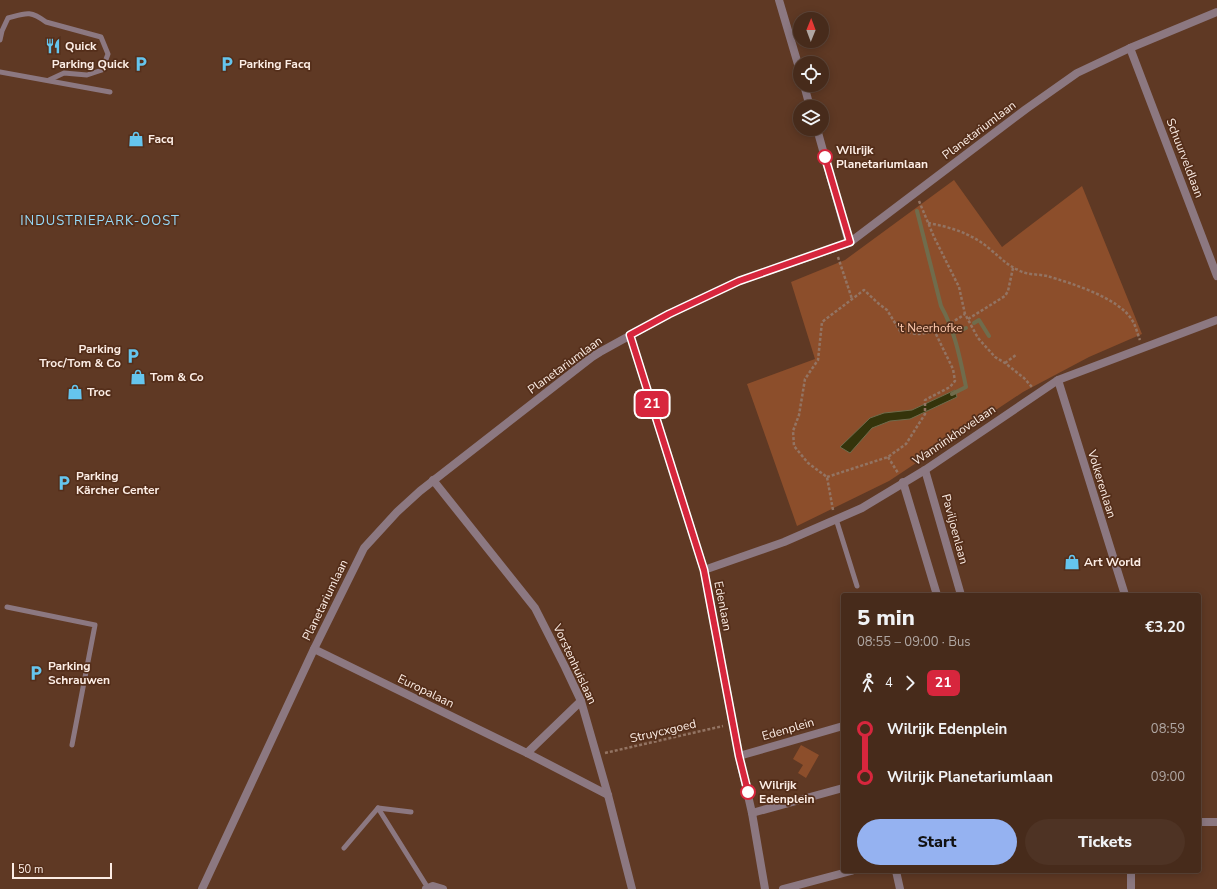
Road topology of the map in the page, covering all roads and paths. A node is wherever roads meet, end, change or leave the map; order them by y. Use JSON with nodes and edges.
{"nodes":[{"id":1,"x":779,"y":0,"type":"edge"},
{"id":2,"x":1217,"y":12,"type":"edge"},
{"id":3,"x":0,"y":40,"type":"edge"},
{"id":4,"x":1130,"y":48,"type":"junction"},
{"id":5,"x":796,"y":56,"type":"edge"},
{"id":6,"x":0,"y":72,"type":"edge"},
{"id":7,"x":49,"y":80,"type":"junction"},
{"id":8,"x":110,"y":92,"type":"dead end"},
{"id":9,"x":819,"y":136,"type":"edge"},
{"id":10,"x":915,"y":192,"type":"junction"},
{"id":11,"x":928,"y":223,"type":"junction"},
{"id":12,"x":850,"y":242,"type":"junction"},
{"id":13,"x":834,"y":247,"type":"junction"},
{"id":14,"x":1013,"y":268,"type":"junction"},
{"id":15,"x":1217,"y":276,"type":"edge"},
{"id":16,"x":852,"y":299,"type":"junction"},
{"id":17,"x":965,"y":314,"type":"junction"},
{"id":18,"x":968,"y":319,"type":"junction"},
{"id":19,"x":1217,"y":320,"type":"edge"},
{"id":20,"x":934,"y":330,"type":"junction"},
{"id":21,"x":630,"y":335,"type":"junction"},
{"id":22,"x":1143,"y":348,"type":"junction"},
{"id":23,"x":1016,"y":355,"type":"dead end"},
{"id":24,"x":1005,"y":363,"type":"junction"},
{"id":25,"x":1058,"y":380,"type":"junction"},
{"id":26,"x":1037,"y":394,"type":"junction"},
{"id":27,"x":888,"y":457,"type":"junction"},
{"id":28,"x":925,"y":470,"type":"junction"},
{"id":29,"x":827,"y":477,"type":"junction"},
{"id":30,"x":433,"y":480,"type":"junction"},
{"id":31,"x":903,"y":482,"type":"junction"},
{"id":32,"x":836,"y":519,"type":"junction"},
{"id":33,"x":704,"y":570,"type":"junction"},
{"id":34,"x":857,"y":586,"type":"dead end"},
{"id":35,"x":936,"y":593,"type":"edge"},
{"id":36,"x":960,"y":593,"type":"edge"},
{"id":37,"x":1124,"y":593,"type":"edge"},
{"id":38,"x":7,"y":607,"type":"dead end"},
{"id":39,"x":314,"y":649,"type":"junction"},
{"id":40,"x":581,"y":701,"type":"junction"},
{"id":41,"x":733,"y":724,"type":"junction"},
{"id":42,"x":841,"y":727,"type":"edge"},
{"id":43,"x":72,"y":745,"type":"dead end"},
{"id":44,"x":527,"y":754,"type":"junction"},
{"id":45,"x":597,"y":755,"type":"junction"},
{"id":46,"x":739,"y":756,"type":"junction"},
{"id":47,"x":841,"y":789,"type":"edge"},
{"id":48,"x":608,"y":795,"type":"junction"},
{"id":49,"x":378,"y":808,"type":"junction"},
{"id":50,"x":411,"y":812,"type":"dead end"},
{"id":51,"x":752,"y":813,"type":"junction"},
{"id":52,"x":1201,"y":822,"type":"edge"},
{"id":53,"x":1217,"y":822,"type":"edge"},
{"id":54,"x":344,"y":848,"type":"dead end"},
{"id":55,"x":844,"y":873,"type":"edge"},
{"id":56,"x":896,"y":873,"type":"edge"},
{"id":57,"x":1131,"y":873,"type":"edge"},
{"id":58,"x":630,"y":880,"type":"junction"},
{"id":59,"x":202,"y":889,"type":"edge"},
{"id":60,"x":427,"y":889,"type":"edge"},
{"id":61,"x":443,"y":889,"type":"edge"},
{"id":62,"x":625,"y":889,"type":"edge"},
{"id":63,"x":632,"y":889,"type":"edge"},
{"id":64,"x":765,"y":889,"type":"edge"},
{"id":65,"x":783,"y":889,"type":"edge"},
{"id":66,"x":900,"y":889,"type":"edge"},
{"id":67,"x":1131,"y":889,"type":"edge"}],
"edges":[{"from":1,"to":5,"type":"street"},
{"from":2,"to":4,"type":"street","name":"Planetariumlaan"},
{"from":3,"to":7,"type":"lane"},
{"from":4,"to":10,"type":"street","name":"Planetariumlaan"},
{"from":4,"to":15,"type":"street","name":"Schuurveldlaan"},
{"from":6,"to":7,"type":"lane"},
{"from":7,"to":8,"type":"lane"},
{"from":9,"to":12,"type":"street"},
{"from":10,"to":11,"type":"path"},
{"from":10,"to":12,"type":"street","name":"Planetariumlaan"},
{"from":11,"to":14,"type":"path"},
{"from":11,"to":17,"type":"path"},
{"from":12,"to":13,"type":"street","name":"Planetariumlaan"},
{"from":13,"to":16,"type":"path"},
{"from":13,"to":21,"type":"street","name":"Planetariumlaan"},
{"from":14,"to":18,"type":"path"},
{"from":14,"to":22,"type":"path"},
{"from":16,"to":20,"type":"path"},
{"from":16,"to":29,"type":"path"},
{"from":17,"to":18,"type":"path"},
{"from":17,"to":20,"type":"path"},
{"from":18,"to":24,"type":"path"},
{"from":19,"to":22,"type":"street","name":"Wanninkhovelaan"},
{"from":20,"to":27,"type":"path"},
{"from":21,"to":30,"type":"street","name":"Planetariumlaan"},
{"from":21,"to":33,"type":"street","name":"Edenlaan"},
{"from":22,"to":25,"type":"street","name":"Wanninkhovelaan"},
{"from":23,"to":24,"type":"path"},
{"from":24,"to":26,"type":"path"},
{"from":25,"to":26,"type":"street","name":"Wanninkhovelaan"},
{"from":25,"to":37,"type":"street","name":"Volkerenlaan"},
{"from":26,"to":28,"type":"street","name":"Wanninkhovelaan"},
{"from":27,"to":29,"type":"path"},
{"from":27,"to":31,"type":"path"},
{"from":28,"to":31,"type":"street","name":"Wanninkhovelaan"},
{"from":28,"to":36,"type":"street","name":"Paviljoenlaan"},
{"from":29,"to":32,"type":"path"},
{"from":30,"to":39,"type":"street","name":"Planetariumlaan"},
{"from":30,"to":40,"type":"street","name":"Vorstenhuislaan"},
{"from":31,"to":32,"type":"street","name":"Wanninkhovelaan"},
{"from":31,"to":35,"type":"street"},
{"from":32,"to":33,"type":"street","name":"Wanninkhovelaan"},
{"from":32,"to":34,"type":"lane"},
{"from":33,"to":41,"type":"street","name":"Edenlaan"},
{"from":38,"to":43,"type":"lane"},
{"from":39,"to":44,"type":"street","name":"Europalaan"},
{"from":39,"to":59,"type":"street","name":"Planetariumlaan"},
{"from":40,"to":44,"type":"street"},
{"from":40,"to":45,"type":"street","name":"Vorstenhuislaan"},
{"from":41,"to":45,"type":"path","name":"Struycxgoed"},
{"from":41,"to":46,"type":"street","name":"Edenlaan"},
{"from":42,"to":46,"type":"street","name":"Edenplein"},
{"from":44,"to":48,"type":"street","name":"Europalaan"},
{"from":45,"to":48,"type":"street","name":"Vorstenhuislaan"},
{"from":46,"to":51,"type":"street","name":"Edenlaan"},
{"from":47,"to":51,"type":"street"},
{"from":48,"to":58,"type":"street","name":"Vorstenhuislaan"},
{"from":49,"to":50,"type":"lane"},
{"from":49,"to":54,"type":"lane"},
{"from":49,"to":60,"type":"lane"},
{"from":51,"to":64,"type":"street","name":"Edenlaan"},
{"from":52,"to":53,"type":"street"},
{"from":55,"to":65,"type":"street"},
{"from":56,"to":66,"type":"street"},
{"from":57,"to":67,"type":"street"},
{"from":58,"to":62,"type":"street"},
{"from":58,"to":63,"type":"street","name":"Vorstenhuislaan"},
{"from":60,"to":61,"type":"street"}]}
